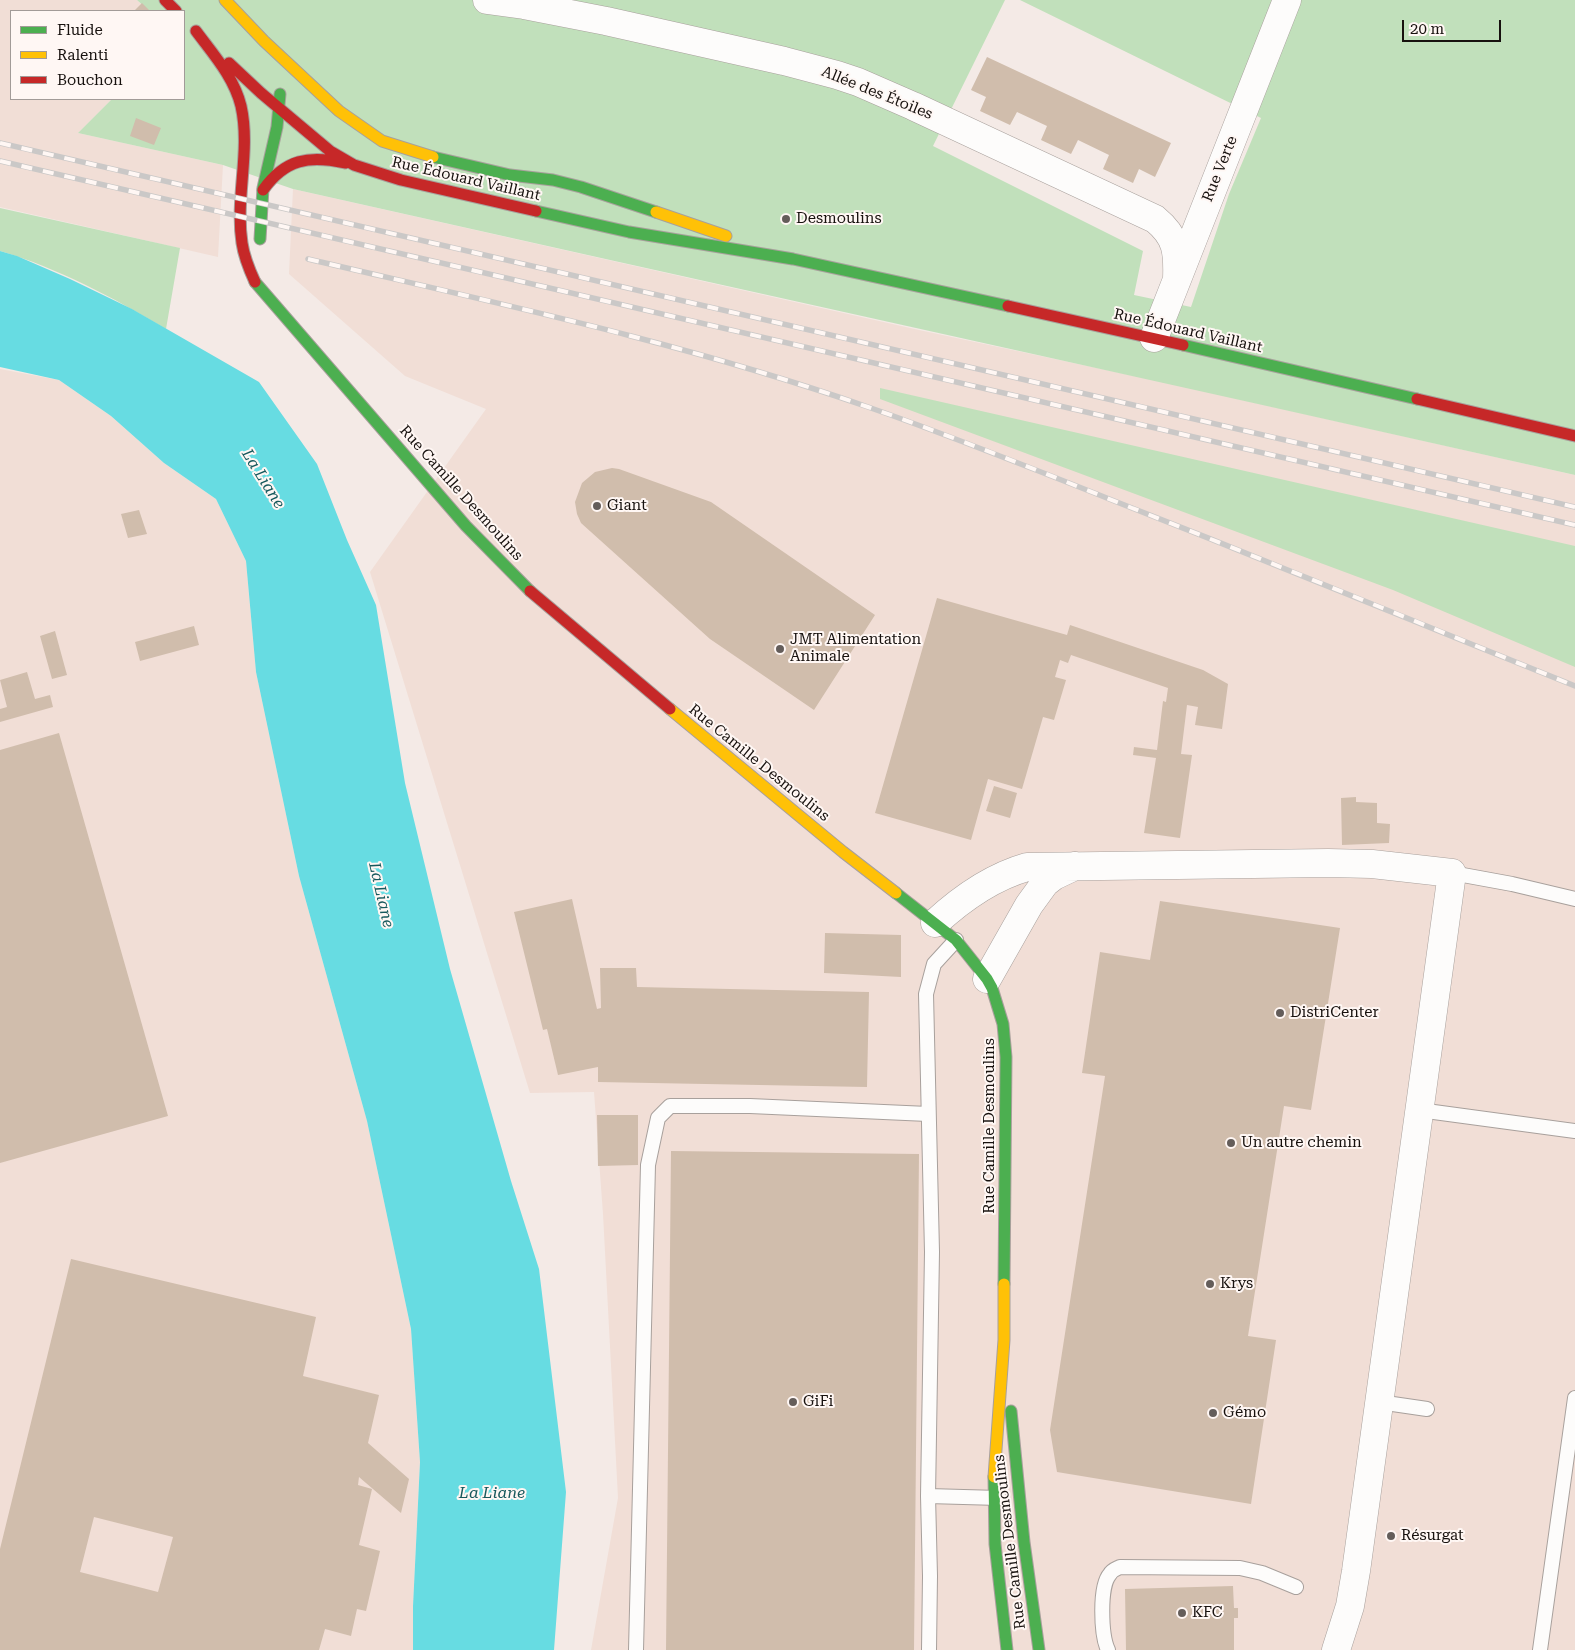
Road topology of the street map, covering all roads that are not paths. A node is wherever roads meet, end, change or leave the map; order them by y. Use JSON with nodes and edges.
{"nodes":[{"id":1,"x":165,"y":0,"type":"edge"},
{"id":2,"x":226,"y":0,"type":"edge"},
{"id":3,"x":487,"y":0,"type":"edge"},
{"id":4,"x":1287,"y":0,"type":"edge"},
{"id":5,"x":175,"y":10,"type":"edge"},
{"id":6,"x":193,"y":28,"type":"joint"},
{"id":7,"x":264,"y":42,"type":"junction"},
{"id":8,"x":276,"y":69,"type":"dead end"},
{"id":9,"x":279,"y":83,"type":"dead end"},
{"id":10,"x":280,"y":109,"type":"junction"},
{"id":11,"x":309,"y":120,"type":"dead end"},
{"id":12,"x":294,"y":122,"type":"junction"},
{"id":13,"x":340,"y":126,"type":"dead end"},
{"id":14,"x":277,"y":128,"type":"junction"},
{"id":15,"x":382,"y":141,"type":"junction"},
{"id":16,"x":244,"y":156,"type":"junction"},
{"id":17,"x":354,"y":165,"type":"junction"},
{"id":18,"x":263,"y":190,"type":"junction"},
{"id":19,"x":260,"y":250,"type":"dead end"},
{"id":20,"x":793,"y":260,"type":"junction"},
{"id":21,"x":263,"y":272,"type":"dead end"},
{"id":22,"x":1177,"y":279,"type":"junction"},
{"id":23,"x":269,"y":297,"type":"junction"},
{"id":24,"x":1154,"y":338,"type":"junction"},
{"id":25,"x":1575,"y":436,"type":"edge"},
{"id":26,"x":1075,"y":866,"type":"junction"},
{"id":27,"x":1452,"y":873,"type":"junction"},
{"id":28,"x":1575,"y":899,"type":"edge"},
{"id":29,"x":935,"y":922,"type":"junction"},
{"id":30,"x":956,"y":940,"type":"junction"},
{"id":31,"x":987,"y":978,"type":"junction"},
{"id":32,"x":1419,"y":1110,"type":"junction"},
{"id":33,"x":928,"y":1114,"type":"junction"},
{"id":34,"x":1575,"y":1131,"type":"edge"},
{"id":35,"x":1004,"y":1340,"type":"junction"},
{"id":36,"x":1575,"y":1398,"type":"edge"},
{"id":37,"x":1379,"y":1402,"type":"junction"},
{"id":38,"x":1427,"y":1409,"type":"dead end"},
{"id":39,"x":928,"y":1496,"type":"junction"},
{"id":40,"x":994,"y":1498,"type":"junction"},
{"id":41,"x":1019,"y":1499,"type":"junction"},
{"id":42,"x":1296,"y":1587,"type":"dead end"},
{"id":43,"x":636,"y":1650,"type":"edge"},
{"id":44,"x":929,"y":1650,"type":"edge"},
{"id":45,"x":1007,"y":1650,"type":"edge"},
{"id":46,"x":1039,"y":1650,"type":"edge"},
{"id":47,"x":1108,"y":1650,"type":"edge"},
{"id":48,"x":1336,"y":1650,"type":"edge"},
{"id":49,"x":1540,"y":1650,"type":"edge"}],
"edges":[{"from":1,"to":5,"type":"street"},
{"from":2,"to":7,"type":"street","name":"Rue Édouard Vaillant"},
{"from":3,"to":22,"type":"street","name":"Allée des Étoiles"},
{"from":4,"to":22,"type":"street","name":"Rue Verte"},
{"from":6,"to":10,"type":"street","name":"Rue Édouard Vaillant"},
{"from":6,"to":16,"type":"street","name":"Rue Camille Desmoulins"},
{"from":7,"to":8,"type":"street"},
{"from":7,"to":15,"type":"street","name":"Rue Édouard Vaillant"},
{"from":9,"to":10,"type":"street"},
{"from":10,"to":12,"type":"street","name":"Rue Édouard Vaillant"},
{"from":10,"to":14,"type":"street"},
{"from":11,"to":12,"type":"street"},
{"from":12,"to":14,"type":"street"},
{"from":12,"to":17,"type":"street","name":"Rue Édouard Vaillant"},
{"from":13,"to":15,"type":"street"},
{"from":14,"to":16,"type":"street"},
{"from":14,"to":18,"type":"street"},
{"from":15,"to":20,"type":"street","name":"Rue Édouard Vaillant"},
{"from":16,"to":23,"type":"street","name":"Rue Camille Desmoulins"},
{"from":17,"to":18,"type":"street"},
{"from":17,"to":20,"type":"street","name":"Rue Édouard Vaillant"},
{"from":18,"to":19,"type":"street"},
{"from":20,"to":24,"type":"street","name":"Rue Édouard Vaillant"},
{"from":21,"to":23,"type":"street","name":"Rue Camille Desmoulins"},
{"from":22,"to":24,"type":"street","name":"Rue Verte"},
{"from":23,"to":29,"type":"street","name":"Rue Camille Desmoulins"},
{"from":24,"to":25,"type":"street","name":"Rue Édouard Vaillant"},
{"from":26,"to":27,"type":"street"},
{"from":26,"to":29,"type":"street"},
{"from":26,"to":31,"type":"street"},
{"from":27,"to":28,"type":"lane"},
{"from":27,"to":32,"type":"street"},
{"from":29,"to":30,"type":"street","name":"Rue Camille Desmoulins"},
{"from":30,"to":31,"type":"street","name":"Rue Camille Desmoulins"},
{"from":30,"to":33,"type":"lane"},
{"from":31,"to":35,"type":"street","name":"Rue Camille Desmoulins"},
{"from":32,"to":34,"type":"lane"},
{"from":32,"to":37,"type":"street"},
{"from":33,"to":39,"type":"lane"},
{"from":33,"to":43,"type":"lane"},
{"from":35,"to":40,"type":"street","name":"Rue Camille Desmoulins"},
{"from":35,"to":41,"type":"street","name":"Rue Camille Desmoulins"},
{"from":36,"to":49,"type":"lane"},
{"from":37,"to":38,"type":"lane"},
{"from":37,"to":48,"type":"street"},
{"from":39,"to":40,"type":"lane"},
{"from":39,"to":44,"type":"lane"},
{"from":40,"to":41,"type":"lane"},
{"from":40,"to":45,"type":"street","name":"Rue Camille Desmoulins"},
{"from":41,"to":46,"type":"street","name":"Rue Camille Desmoulins"},
{"from":42,"to":47,"type":"lane"}]}
